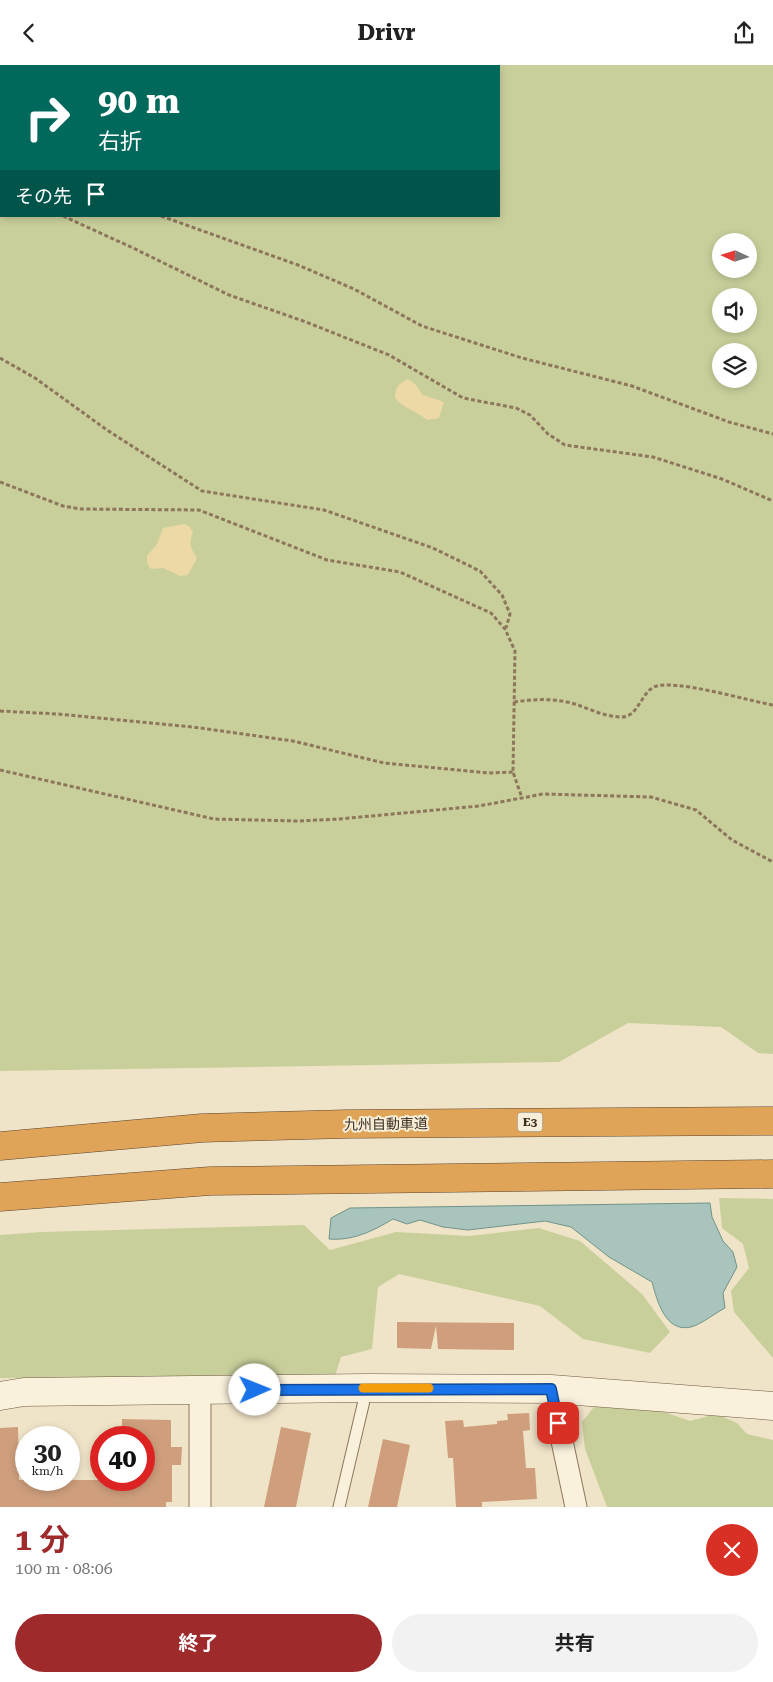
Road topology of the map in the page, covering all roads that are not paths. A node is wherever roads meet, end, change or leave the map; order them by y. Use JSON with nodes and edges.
{"nodes":[{"id":1,"x":773,"y":1121,"type":"edge"},
{"id":2,"x":0,"y":1146,"type":"edge"},
{"id":3,"x":773,"y":1174,"type":"edge"},
{"id":4,"x":0,"y":1197,"type":"edge"},
{"id":5,"x":367,"y":1388,"type":"junction"},
{"id":6,"x":551,"y":1389,"type":"junction"},
{"id":7,"x":200,"y":1391,"type":"junction"},
{"id":8,"x":0,"y":1396,"type":"edge"},
{"id":9,"x":773,"y":1405,"type":"edge"},
{"id":10,"x":200,"y":1507,"type":"edge"},
{"id":11,"x":339,"y":1507,"type":"edge"},
{"id":12,"x":576,"y":1507,"type":"edge"}],
"edges":[{"from":1,"to":2,"type":"highway","name":"九州自動車道","number":"E3"},
{"from":3,"to":4,"type":"highway"},
{"from":5,"to":6,"type":"street"},
{"from":5,"to":7,"type":"street"},
{"from":5,"to":11,"type":"lane"},
{"from":6,"to":9,"type":"street"},
{"from":6,"to":12,"type":"street"},
{"from":7,"to":8,"type":"street"},
{"from":7,"to":10,"type":"street"}]}
